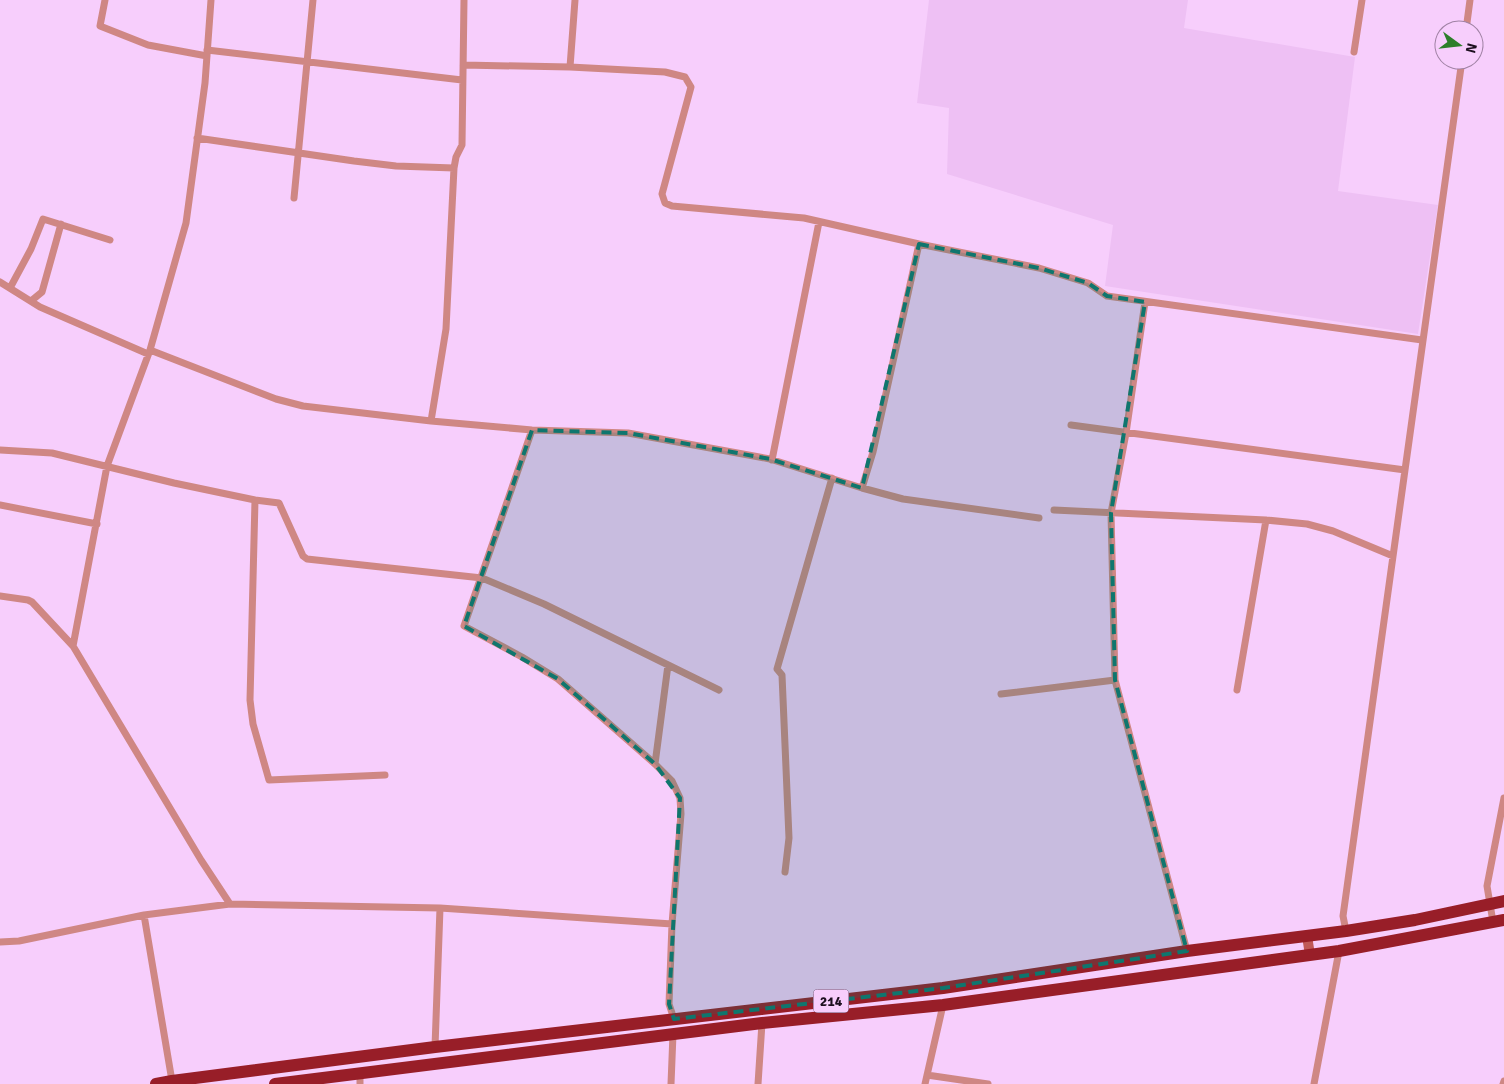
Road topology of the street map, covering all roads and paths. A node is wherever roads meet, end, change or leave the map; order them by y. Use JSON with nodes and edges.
{"nodes":[{"id":1,"x":105,"y":0,"type":"edge"},
{"id":2,"x":211,"y":0,"type":"edge"},
{"id":3,"x":313,"y":0,"type":"edge"},
{"id":4,"x":464,"y":0,"type":"edge"},
{"id":5,"x":575,"y":0,"type":"edge"},
{"id":6,"x":1362,"y":0,"type":"edge"},
{"id":7,"x":1470,"y":0,"type":"edge"},
{"id":8,"x":1467,"y":20,"type":"edge"},
{"id":9,"x":1354,"y":52,"type":"dead end"},
{"id":10,"x":207,"y":53,"type":"junction"},
{"id":11,"x":307,"y":61,"type":"junction"},
{"id":12,"x":463,"y":65,"type":"junction"},
{"id":13,"x":570,"y":67,"type":"junction"},
{"id":14,"x":1461,"y":70,"type":"edge"},
{"id":15,"x":462,"y":80,"type":"junction"},
{"id":16,"x":198,"y":138,"type":"junction"},
{"id":17,"x":299,"y":152,"type":"junction"},
{"id":18,"x":454,"y":168,"type":"junction"},
{"id":19,"x":294,"y":198,"type":"dead end"},
{"id":20,"x":819,"y":222,"type":"junction"},
{"id":21,"x":61,"y":224,"type":"junction"},
{"id":22,"x":110,"y":240,"type":"dead end"},
{"id":23,"x":919,"y":244,"type":"junction"},
{"id":24,"x":0,"y":282,"type":"edge"},
{"id":25,"x":10,"y":288,"type":"junction"},
{"id":26,"x":31,"y":301,"type":"junction"},
{"id":27,"x":1145,"y":302,"type":"junction"},
{"id":28,"x":1422,"y":340,"type":"junction"},
{"id":29,"x":149,"y":352,"type":"junction"},
{"id":30,"x":431,"y":421,"type":"junction"},
{"id":31,"x":1071,"y":425,"type":"dead end"},
{"id":32,"x":532,"y":430,"type":"junction"},
{"id":33,"x":1126,"y":433,"type":"junction"},
{"id":34,"x":0,"y":450,"type":"edge"},
{"id":35,"x":772,"y":460,"type":"junction"},
{"id":36,"x":107,"y":466,"type":"junction"},
{"id":37,"x":1405,"y":470,"type":"junction"},
{"id":38,"x":832,"y":478,"type":"junction"},
{"id":39,"x":862,"y":488,"type":"junction"},
{"id":40,"x":255,"y":500,"type":"junction"},
{"id":41,"x":0,"y":505,"type":"edge"},
{"id":42,"x":1054,"y":510,"type":"dead end"},
{"id":43,"x":1111,"y":513,"type":"junction"},
{"id":44,"x":1039,"y":518,"type":"dead end"},
{"id":45,"x":1266,"y":520,"type":"junction"},
{"id":46,"x":97,"y":524,"type":"junction"},
{"id":47,"x":1393,"y":556,"type":"junction"},
{"id":48,"x":482,"y":578,"type":"junction"},
{"id":49,"x":0,"y":596,"type":"edge"},
{"id":50,"x":73,"y":646,"type":"junction"},
{"id":51,"x":668,"y":665,"type":"junction"},
{"id":52,"x":1115,"y":680,"type":"junction"},
{"id":53,"x":719,"y":690,"type":"dead end"},
{"id":54,"x":1237,"y":690,"type":"dead end"},
{"id":55,"x":1001,"y":694,"type":"dead end"},
{"id":56,"x":655,"y":764,"type":"junction"},
{"id":57,"x":385,"y":775,"type":"dead end"},
{"id":58,"x":1504,"y":798,"type":"edge"},
{"id":59,"x":785,"y":872,"type":"dead end"},
{"id":60,"x":1504,"y":901,"type":"edge"},
{"id":61,"x":230,"y":904,"type":"junction"},
{"id":62,"x":1491,"y":904,"type":"junction"},
{"id":63,"x":440,"y":908,"type":"junction"},
{"id":64,"x":144,"y":915,"type":"junction"},
{"id":65,"x":1499,"y":921,"type":"edge"},
{"id":66,"x":672,"y":924,"type":"junction"},
{"id":67,"x":1346,"y":931,"type":"junction"},
{"id":68,"x":1307,"y":936,"type":"junction"},
{"id":69,"x":0,"y":942,"type":"edge"},
{"id":70,"x":1187,"y":951,"type":"junction"},
{"id":71,"x":1339,"y":952,"type":"junction"},
{"id":72,"x":1310,"y":955,"type":"junction"},
{"id":73,"x":943,"y":1005,"type":"junction"},
{"id":74,"x":674,"y":1019,"type":"junction"},
{"id":75,"x":762,"y":1023,"type":"junction"},
{"id":76,"x":673,"y":1034,"type":"junction"},
{"id":77,"x":435,"y":1047,"type":"junction"},
{"id":78,"x":927,"y":1075,"type":"junction"},
{"id":79,"x":360,"y":1078,"type":"edge"},
{"id":80,"x":172,"y":1081,"type":"junction"},
{"id":81,"x":156,"y":1084,"type":"edge"},
{"id":82,"x":275,"y":1084,"type":"edge"},
{"id":83,"x":671,"y":1084,"type":"edge"},
{"id":84,"x":758,"y":1084,"type":"edge"},
{"id":85,"x":925,"y":1084,"type":"edge"},
{"id":86,"x":988,"y":1084,"type":"edge"},
{"id":87,"x":1314,"y":1084,"type":"edge"}],
"edges":[{"from":1,"to":10,"type":"street"},
{"from":2,"to":10,"type":"street"},
{"from":3,"to":11,"type":"street"},
{"from":4,"to":12,"type":"street"},
{"from":5,"to":13,"type":"street"},
{"from":6,"to":9,"type":"street"},
{"from":7,"to":8,"type":"street"},
{"from":10,"to":11,"type":"street"},
{"from":10,"to":16,"type":"street"},
{"from":11,"to":15,"type":"street"},
{"from":11,"to":17,"type":"street"},
{"from":12,"to":13,"type":"street"},
{"from":12,"to":15,"type":"street"},
{"from":13,"to":20,"type":"street"},
{"from":14,"to":28,"type":"street"},
{"from":15,"to":18,"type":"street"},
{"from":16,"to":17,"type":"street"},
{"from":16,"to":29,"type":"street"},
{"from":17,"to":18,"type":"street"},
{"from":17,"to":19,"type":"street"},
{"from":18,"to":30,"type":"street"},
{"from":20,"to":23,"type":"street"},
{"from":20,"to":35,"type":"street"},
{"from":21,"to":22,"type":"street"},
{"from":21,"to":25,"type":"street"},
{"from":21,"to":26,"type":"street"},
{"from":23,"to":27,"type":"street"},
{"from":23,"to":39,"type":"street"},
{"from":24,"to":25,"type":"street"},
{"from":25,"to":26,"type":"street"},
{"from":26,"to":29,"type":"street"},
{"from":27,"to":28,"type":"street"},
{"from":27,"to":33,"type":"street"},
{"from":28,"to":37,"type":"street"},
{"from":29,"to":30,"type":"street"},
{"from":29,"to":36,"type":"street"},
{"from":30,"to":32,"type":"street"},
{"from":31,"to":33,"type":"street"},
{"from":32,"to":35,"type":"street"},
{"from":32,"to":48,"type":"street"},
{"from":33,"to":37,"type":"street"},
{"from":33,"to":43,"type":"street"},
{"from":34,"to":36,"type":"street"},
{"from":35,"to":38,"type":"street"},
{"from":36,"to":40,"type":"street"},
{"from":36,"to":46,"type":"street"},
{"from":37,"to":47,"type":"street"},
{"from":38,"to":39,"type":"street"},
{"from":38,"to":59,"type":"street"},
{"from":39,"to":44,"type":"street"},
{"from":40,"to":48,"type":"street"},
{"from":40,"to":57,"type":"street"},
{"from":41,"to":46,"type":"street"},
{"from":42,"to":43,"type":"street"},
{"from":43,"to":45,"type":"street"},
{"from":43,"to":52,"type":"street"},
{"from":45,"to":47,"type":"street"},
{"from":45,"to":54,"type":"street"},
{"from":46,"to":50,"type":"street"},
{"from":47,"to":67,"type":"street"},
{"from":48,"to":51,"type":"street"},
{"from":48,"to":56,"type":"street"},
{"from":49,"to":50,"type":"street"},
{"from":50,"to":61,"type":"street"},
{"from":51,"to":53,"type":"street"},
{"from":51,"to":56,"type":"street"},
{"from":52,"to":55,"type":"street"},
{"from":52,"to":70,"type":"street"},
{"from":56,"to":66,"type":"street"},
{"from":58,"to":62,"type":"street"},
{"from":60,"to":62,"type":"highway","number":"214"},
{"from":61,"to":63,"type":"street"},
{"from":61,"to":64,"type":"street"},
{"from":62,"to":65,"type":"street"},
{"from":62,"to":67,"type":"highway","number":"214"},
{"from":63,"to":66,"type":"street"},
{"from":63,"to":77,"type":"street"},
{"from":64,"to":69,"type":"street"},
{"from":64,"to":80,"type":"street"},
{"from":65,"to":71,"type":"highway","number":"214"},
{"from":66,"to":74,"type":"street"},
{"from":67,"to":68,"type":"highway","number":"214"},
{"from":68,"to":70,"type":"highway","number":"214"},
{"from":68,"to":72,"type":"main road"},
{"from":70,"to":74,"type":"highway","number":"214"},
{"from":71,"to":72,"type":"highway","number":"214"},
{"from":71,"to":87,"type":"street"},
{"from":72,"to":73,"type":"highway","number":"214"},
{"from":73,"to":75,"type":"highway","number":"214"},
{"from":73,"to":78,"type":"street"},
{"from":74,"to":77,"type":"highway","number":"214"},
{"from":75,"to":76,"type":"highway","number":"214"},
{"from":75,"to":84,"type":"street"},
{"from":76,"to":79,"type":"highway","number":"214"},
{"from":76,"to":83,"type":"street"},
{"from":77,"to":80,"type":"highway","number":"214"},
{"from":78,"to":85,"type":"street"},
{"from":78,"to":86,"type":"street"},
{"from":79,"to":82,"type":"highway","number":"214"},
{"from":80,"to":81,"type":"highway","number":"214"}]}
